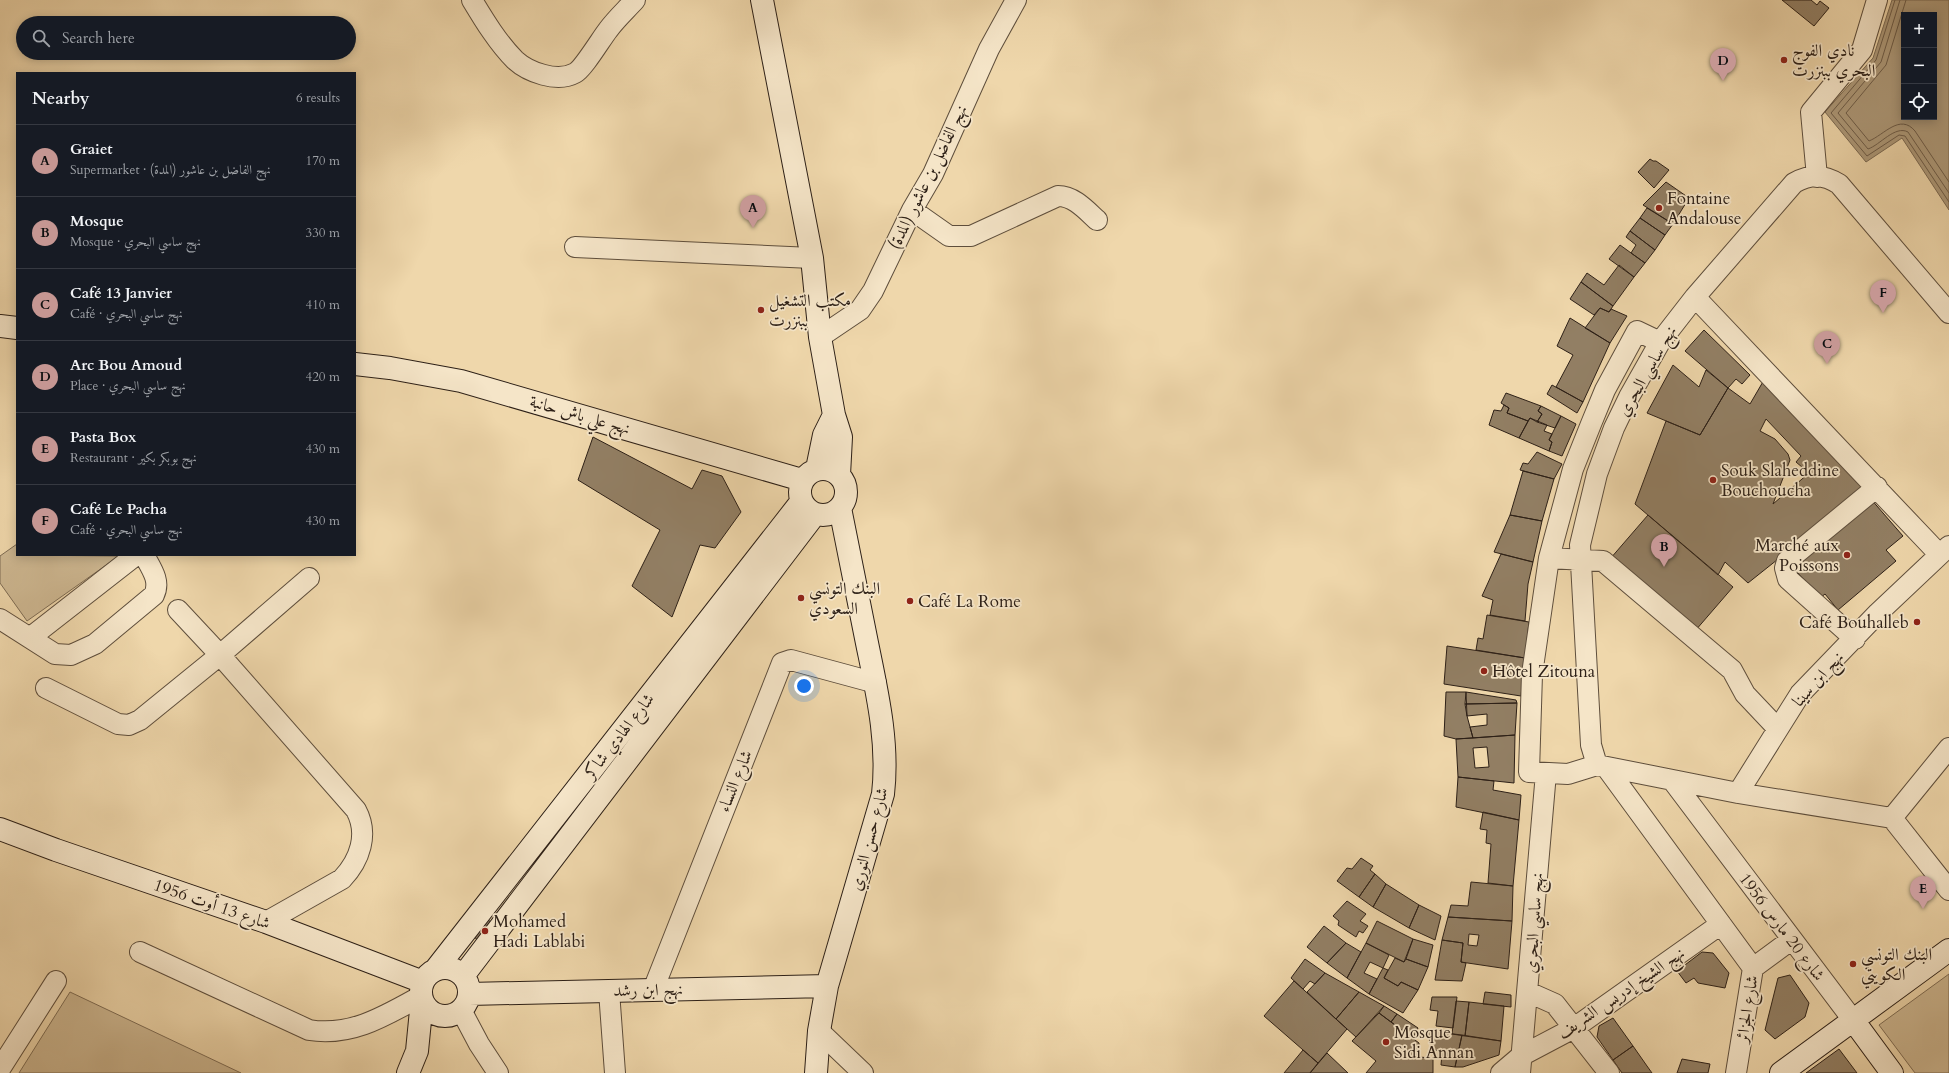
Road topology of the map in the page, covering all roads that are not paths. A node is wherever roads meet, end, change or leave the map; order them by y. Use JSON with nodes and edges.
{"nodes":[{"id":1,"x":472,"y":0,"type":"edge"},
{"id":2,"x":635,"y":0,"type":"edge"},
{"id":3,"x":762,"y":0,"type":"edge"},
{"id":4,"x":1016,"y":0,"type":"edge"},
{"id":5,"x":1877,"y":0,"type":"edge"},
{"id":6,"x":1817,"y":177,"type":"junction"},
{"id":7,"x":912,"y":210,"type":"junction"},
{"id":8,"x":1097,"y":220,"type":"dead end"},
{"id":9,"x":575,"y":248,"type":"dead end"},
{"id":10,"x":812,"y":258,"type":"junction"},
{"id":11,"x":1695,"y":297,"type":"junction"},
{"id":12,"x":1949,"y":313,"type":"edge"},
{"id":13,"x":0,"y":326,"type":"edge"},
{"id":14,"x":16,"y":328,"type":"edge"},
{"id":15,"x":820,"y":337,"type":"junction"},
{"id":16,"x":1660,"y":342,"type":"junction"},
{"id":17,"x":356,"y":364,"type":"edge"},
{"id":18,"x":834,"y":415,"type":"junction"},
{"id":19,"x":810,"y":475,"type":"junction"},
{"id":20,"x":839,"y":475,"type":"junction"},
{"id":21,"x":1877,"y":487,"type":"junction"},
{"id":22,"x":808,"y":508,"type":"junction"},
{"id":23,"x":840,"y":508,"type":"junction"},
{"id":24,"x":1944,"y":550,"type":"edge"},
{"id":25,"x":135,"y":556,"type":"edge"},
{"id":26,"x":145,"y":556,"type":"edge"},
{"id":27,"x":1549,"y":558,"type":"junction"},
{"id":28,"x":1580,"y":558,"type":"junction"},
{"id":29,"x":309,"y":578,"type":"dead end"},
{"id":30,"x":178,"y":610,"type":"dead end"},
{"id":31,"x":0,"y":620,"type":"edge"},
{"id":32,"x":31,"y":637,"type":"junction"},
{"id":33,"x":1855,"y":639,"type":"junction"},
{"id":34,"x":220,"y":655,"type":"junction"},
{"id":35,"x":876,"y":683,"type":"junction"},
{"id":36,"x":46,"y":688,"type":"dead end"},
{"id":37,"x":1778,"y":728,"type":"junction"},
{"id":38,"x":1949,"y":748,"type":"edge"},
{"id":39,"x":1602,"y":766,"type":"junction"},
{"id":40,"x":1537,"y":772,"type":"junction"},
{"id":41,"x":1672,"y":780,"type":"junction"},
{"id":42,"x":1738,"y":793,"type":"junction"},
{"id":43,"x":1892,"y":818,"type":"junction"},
{"id":44,"x":0,"y":829,"type":"edge"},
{"id":45,"x":1949,"y":890,"type":"edge"},
{"id":46,"x":266,"y":922,"type":"junction"},
{"id":47,"x":1721,"y":924,"type":"junction"},
{"id":48,"x":1791,"y":940,"type":"junction"},
{"id":49,"x":1949,"y":950,"type":"edge"},
{"id":50,"x":140,"y":952,"type":"dead end"},
{"id":51,"x":1753,"y":968,"type":"junction"},
{"id":52,"x":56,"y":981,"type":"dead end"},
{"id":53,"x":828,"y":986,"type":"junction"},
{"id":54,"x":425,"y":987,"type":"junction"},
{"id":55,"x":653,"y":990,"type":"junction"},
{"id":56,"x":609,"y":991,"type":"junction"},
{"id":57,"x":1528,"y":992,"type":"junction"},
{"id":58,"x":461,"y":999,"type":"junction"},
{"id":59,"x":1853,"y":1020,"type":"junction"},
{"id":60,"x":1574,"y":1028,"type":"junction"},
{"id":61,"x":819,"y":1031,"type":"junction"},
{"id":62,"x":6,"y":1047,"type":"edge"},
{"id":63,"x":417,"y":1051,"type":"junction"},
{"id":64,"x":1520,"y":1065,"type":"edge"},
{"id":65,"x":0,"y":1069,"type":"edge"},
{"id":66,"x":408,"y":1073,"type":"edge"},
{"id":67,"x":498,"y":1073,"type":"edge"},
{"id":68,"x":615,"y":1073,"type":"edge"},
{"id":69,"x":816,"y":1073,"type":"edge"},
{"id":70,"x":863,"y":1073,"type":"edge"},
{"id":71,"x":1501,"y":1073,"type":"edge"},
{"id":72,"x":1609,"y":1073,"type":"edge"},
{"id":73,"x":1736,"y":1073,"type":"edge"},
{"id":74,"x":1781,"y":1073,"type":"edge"},
{"id":75,"x":1892,"y":1073,"type":"edge"}],
"edges":[{"from":1,"to":2,"type":"street"},
{"from":3,"to":10,"type":"street"},
{"from":4,"to":7,"type":"street","name":"نهج الفاضل بن عاشور (المدة)"},
{"from":5,"to":6,"type":"street"},
{"from":6,"to":11,"type":"street","name":"نهج ساسي البحري"},
{"from":6,"to":12,"type":"street","name":"نهج ساسي البحري"},
{"from":7,"to":8,"type":"street"},
{"from":7,"to":15,"type":"street","name":"نهج الفاضل بن عاشور (المدة)"},
{"from":9,"to":10,"type":"street"},
{"from":10,"to":15,"type":"street"},
{"from":11,"to":16,"type":"street","name":"نهج ساسي البحري"},
{"from":11,"to":21,"type":"street"},
{"from":13,"to":14,"type":"street"},
{"from":15,"to":18,"type":"street"},
{"from":16,"to":27,"type":"street","name":"نهج ساسي البحري"},
{"from":16,"to":28,"type":"street","name":"نهج ساسي البحري"},
{"from":17,"to":19,"type":"street","name":"نهج علي باش حانبة"},
{"from":18,"to":19,"type":"street"},
{"from":18,"to":20,"type":"street"},
{"from":19,"to":20,"type":"street"},
{"from":19,"to":22,"type":"street"},
{"from":20,"to":23,"type":"street"},
{"from":21,"to":24,"type":"street"},
{"from":21,"to":33,"type":"street"},
{"from":22,"to":23,"type":"street"},
{"from":22,"to":54,"type":"street","name":"شارع الهادي شاكر"},
{"from":22,"to":58,"type":"street","name":"شارع الهادي شاكر"},
{"from":23,"to":35,"type":"street","name":"شارع حسن النوري"},
{"from":24,"to":33,"type":"street","name":"نهج ابن سينا"},
{"from":25,"to":32,"type":"street"},
{"from":26,"to":32,"type":"street"},
{"from":27,"to":28,"type":"street"},
{"from":27,"to":40,"type":"street","name":"نهج ساسي البحري"},
{"from":28,"to":37,"type":"street"},
{"from":28,"to":39,"type":"street","name":"نهج ساسي البحري"},
{"from":29,"to":34,"type":"street"},
{"from":30,"to":34,"type":"street"},
{"from":31,"to":32,"type":"street"},
{"from":33,"to":37,"type":"street","name":"نهج ابن سينا"},
{"from":34,"to":36,"type":"street"},
{"from":34,"to":46,"type":"street"},
{"from":35,"to":53,"type":"street","name":"شارع حسن النوري"},
{"from":35,"to":55,"type":"street","name":"شارع النساء"},
{"from":37,"to":42,"type":"street","name":"نهج ابن سينا"},
{"from":38,"to":43,"type":"street"},
{"from":39,"to":40,"type":"street"},
{"from":39,"to":41,"type":"street"},
{"from":39,"to":47,"type":"street","name":"نهج ساسي البحري"},
{"from":40,"to":57,"type":"street","name":"نهج ساسي البحري"},
{"from":41,"to":42,"type":"street"},
{"from":41,"to":48,"type":"street","name":"شارع 20 مارس 1956"},
{"from":42,"to":43,"type":"street"},
{"from":43,"to":45,"type":"street"},
{"from":44,"to":46,"type":"street","name":"شارع 13 أوت 1956"},
{"from":46,"to":54,"type":"street","name":"شارع 13 أوت 1956"},
{"from":47,"to":51,"type":"street","name":"نهج ساسي البحري"},
{"from":47,"to":60,"type":"street","name":"نهج الشيخ إدريس الشريف"},
{"from":48,"to":51,"type":"street","name":"شارع الجزائر"},
{"from":48,"to":59,"type":"street","name":"شارع 20 مارس 1956"},
{"from":49,"to":59,"type":"street"},
{"from":50,"to":54,"type":"street"},
{"from":51,"to":73,"type":"street","name":"شارع الجزائر"},
{"from":52,"to":62,"type":"street"},
{"from":53,"to":55,"type":"street","name":"نهج ابن رشد"},
{"from":53,"to":61,"type":"street","name":"شارع حسن النوري"},
{"from":54,"to":58,"type":"street"},
{"from":54,"to":58,"type":"street"},
{"from":54,"to":63,"type":"street"},
{"from":55,"to":56,"type":"street","name":"نهج ابن رشد"},
{"from":56,"to":58,"type":"street","name":"نهج ابن رشد"},
{"from":56,"to":68,"type":"street"},
{"from":57,"to":60,"type":"street"},
{"from":57,"to":64,"type":"street","name":"نهج ساسي البحري"},
{"from":58,"to":63,"type":"street","name":"شارع الهادي شاكر"},
{"from":58,"to":67,"type":"street"},
{"from":59,"to":74,"type":"street"},
{"from":59,"to":75,"type":"street","name":"شارع 20 مارس 1956"},
{"from":60,"to":64,"type":"street","name":"نهج الشيخ إدريس الشريف"},
{"from":60,"to":72,"type":"street"},
{"from":61,"to":69,"type":"street","name":"شارع حسن النوري"},
{"from":61,"to":70,"type":"street"},
{"from":62,"to":65,"type":"street"},
{"from":63,"to":66,"type":"street"},
{"from":64,"to":71,"type":"street","name":"نهج الشيخ إدريس الشريف"}]}
